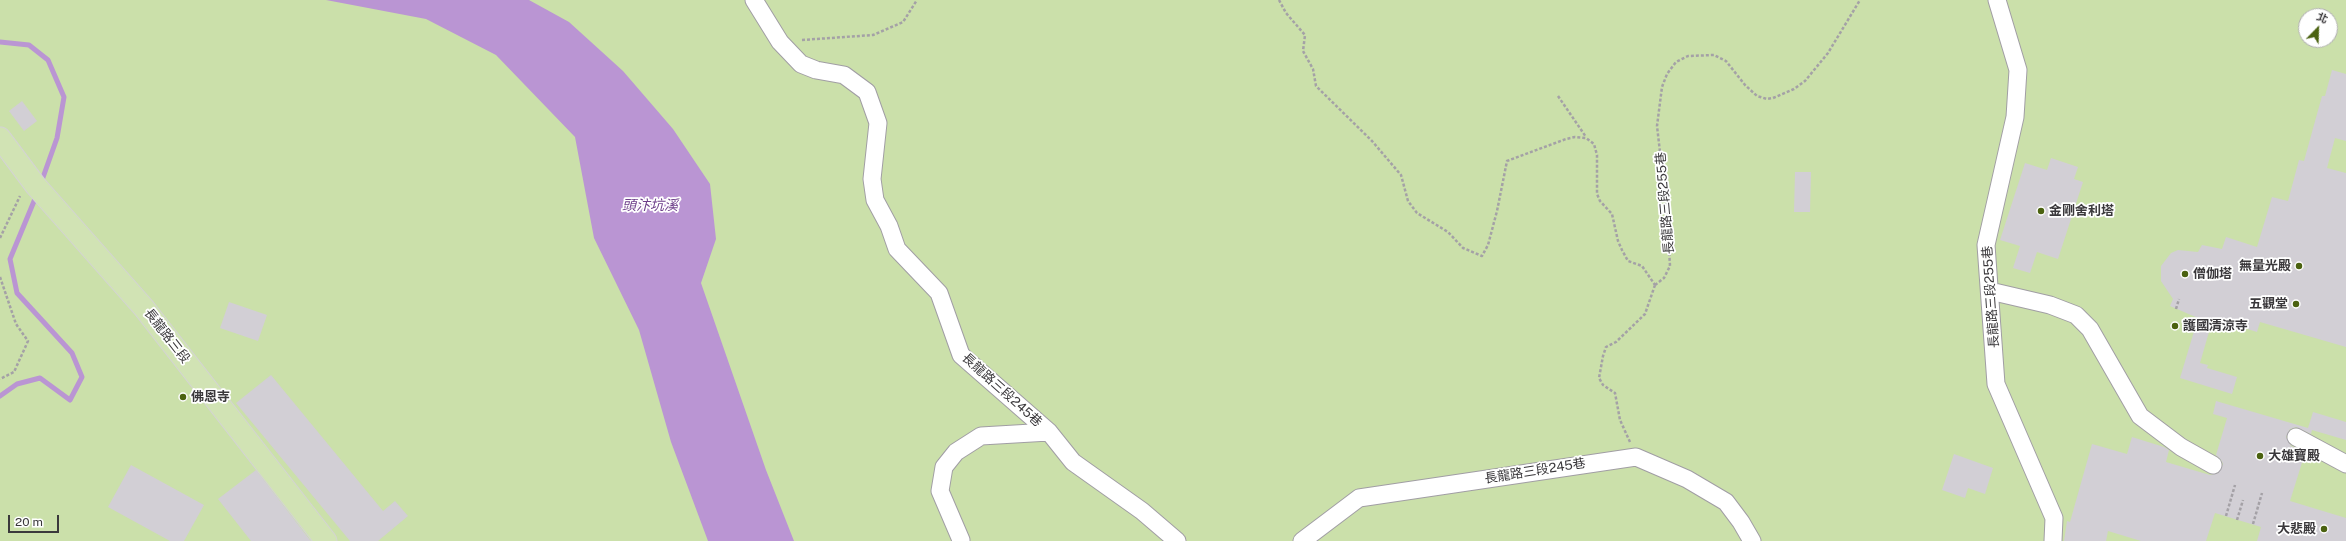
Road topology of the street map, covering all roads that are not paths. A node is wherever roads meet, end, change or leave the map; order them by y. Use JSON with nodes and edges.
{"nodes":[{"id":1,"x":754,"y":0,"type":"edge"},
{"id":2,"x":1997,"y":0,"type":"edge"},
{"id":3,"x":0,"y":138,"type":"edge"},
{"id":4,"x":1990,"y":291,"type":"junction"},
{"id":5,"x":1049,"y":432,"type":"junction"},
{"id":6,"x":2296,"y":437,"type":"dead end"},
{"id":7,"x":2346,"y":464,"type":"edge"},
{"id":8,"x":2213,"y":465,"type":"dead end"},
{"id":9,"x":961,"y":540,"type":"dead end"},
{"id":10,"x":326,"y":541,"type":"edge"},
{"id":11,"x":1177,"y":541,"type":"edge"},
{"id":12,"x":1302,"y":541,"type":"edge"},
{"id":13,"x":1752,"y":541,"type":"edge"},
{"id":14,"x":2053,"y":541,"type":"edge"}],
"edges":[{"from":1,"to":5,"type":"lane","name":"長龍路三段245巷"},
{"from":2,"to":4,"type":"lane","name":"長龍路三段255巷"},
{"from":3,"to":10,"type":"main road","name":"長龍路三段"},
{"from":4,"to":8,"type":"lane"},
{"from":4,"to":14,"type":"lane","name":"長龍路三段255巷"},
{"from":5,"to":9,"type":"lane"},
{"from":5,"to":11,"type":"lane","name":"長龍路三段245巷"},
{"from":6,"to":7,"type":"lane"},
{"from":12,"to":13,"type":"lane","name":"長龍路三段245巷"}]}
